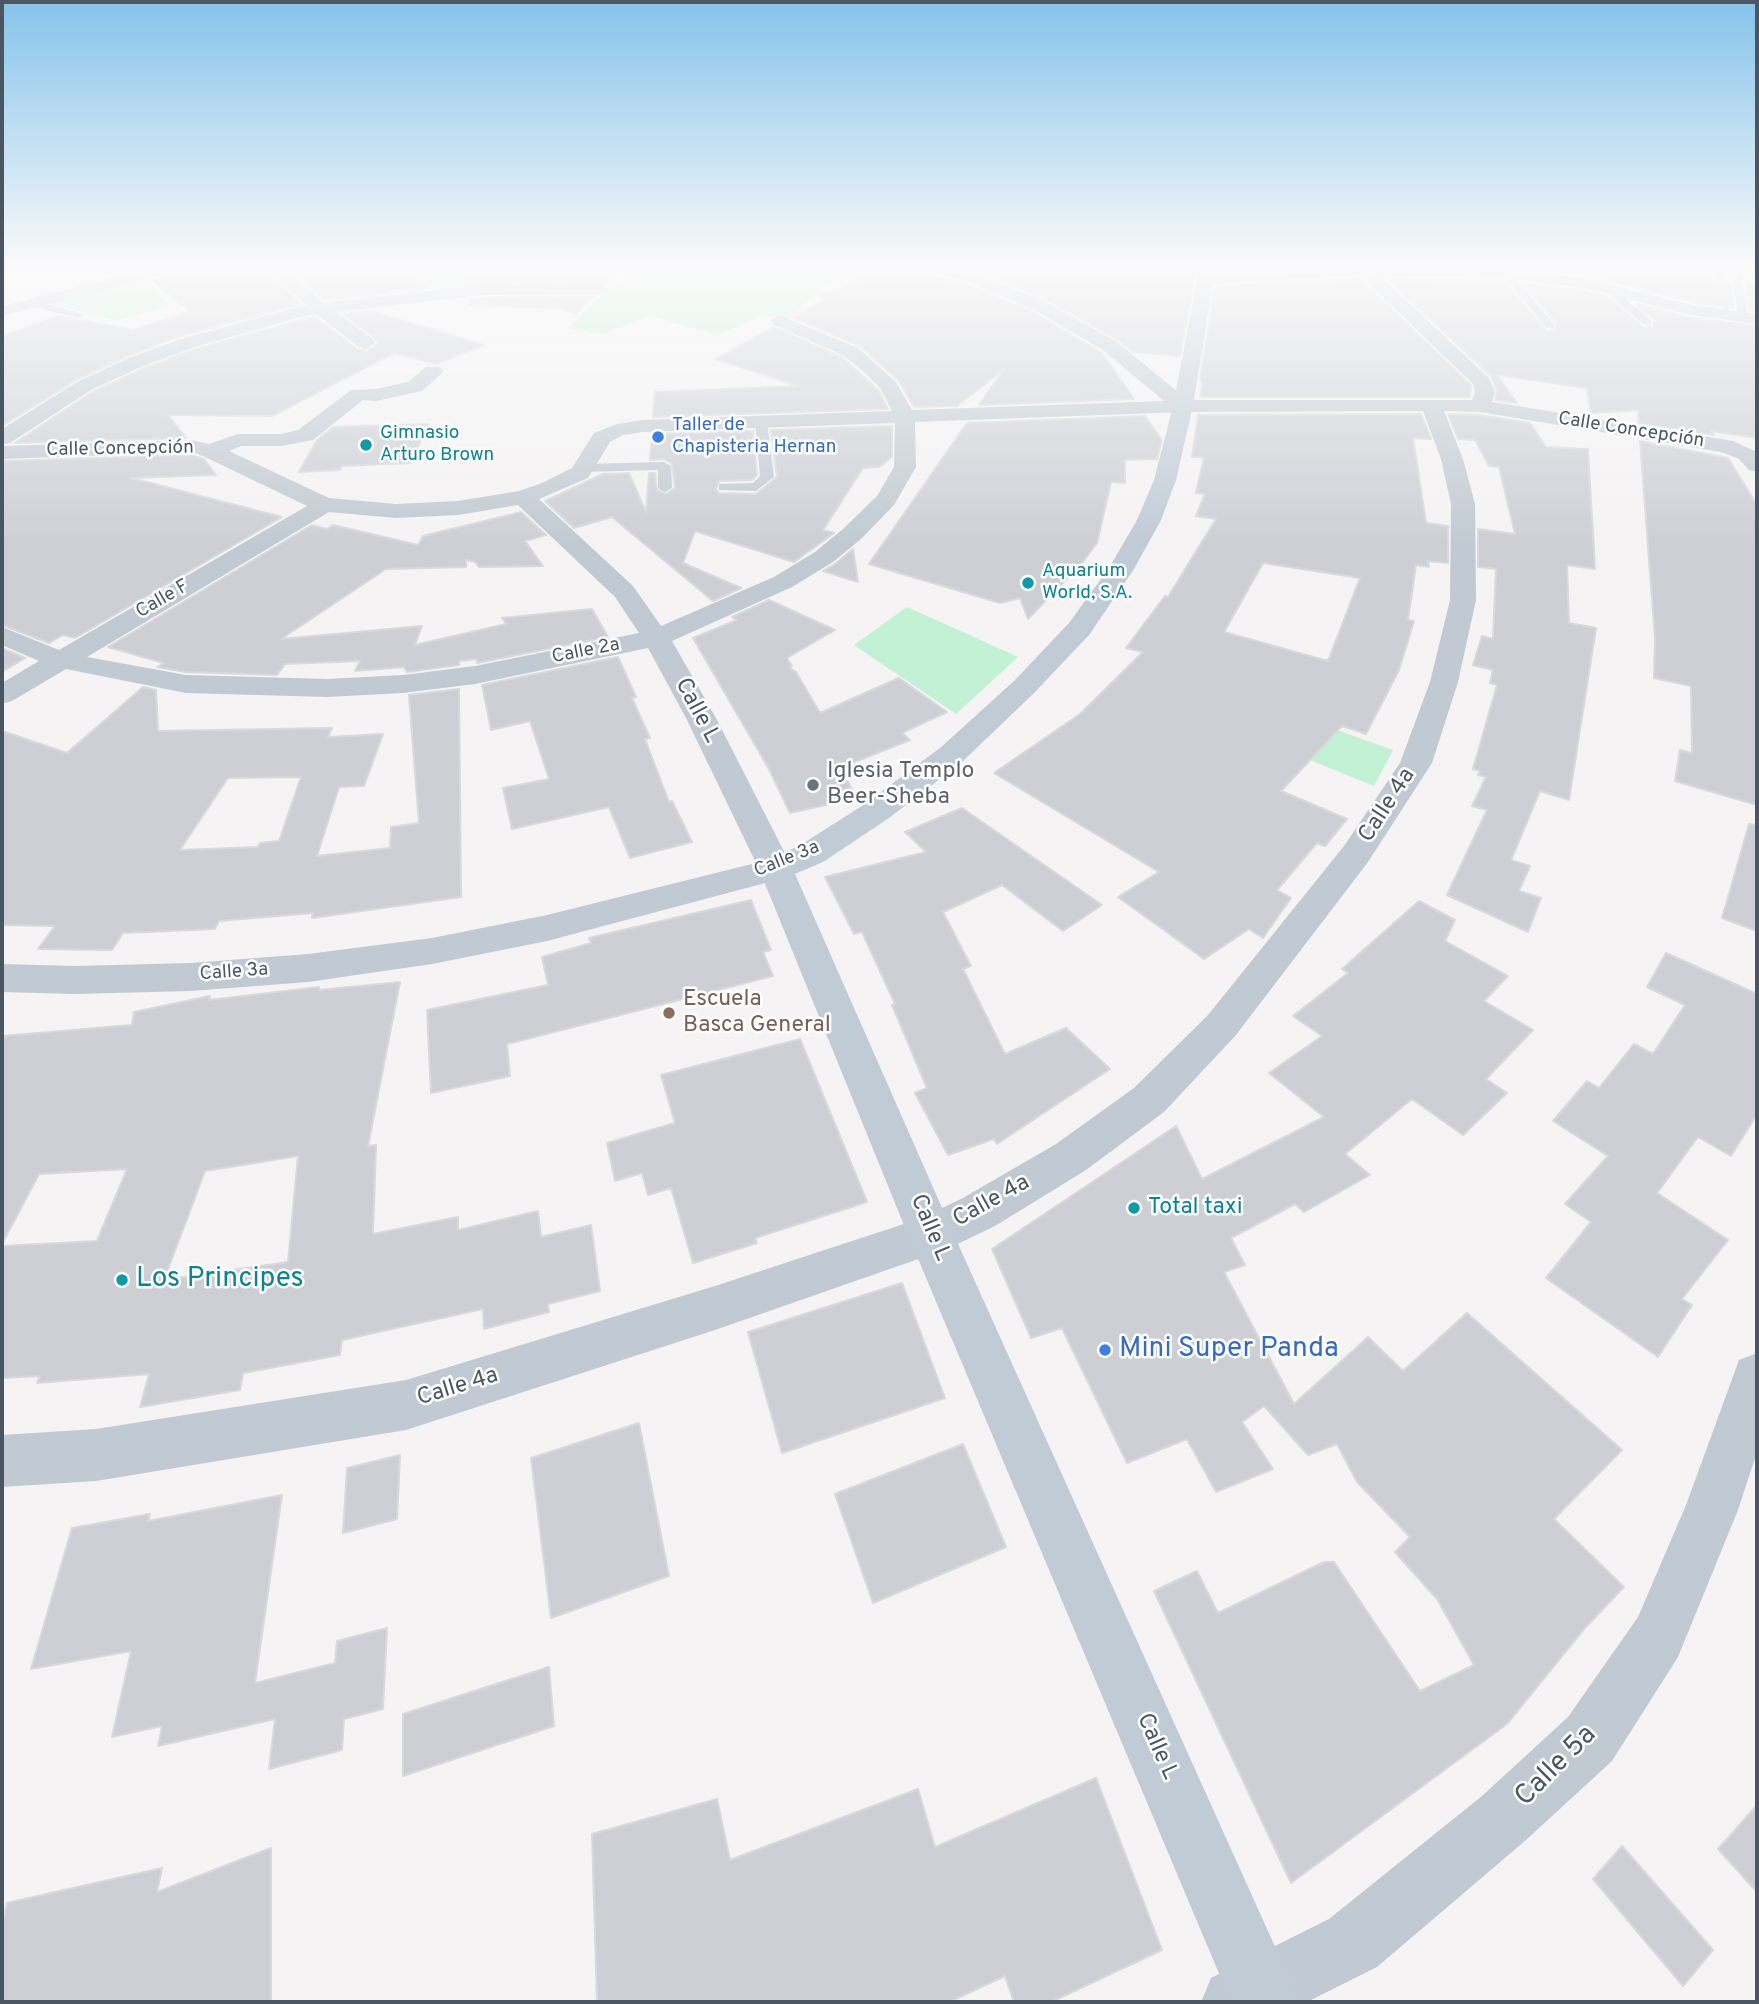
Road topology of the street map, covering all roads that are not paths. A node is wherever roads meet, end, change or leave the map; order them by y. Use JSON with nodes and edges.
{"nodes":[{"id":1,"x":146,"y":359,"type":"edge"},
{"id":2,"x":861,"y":359,"type":"edge"},
{"id":3,"x":1125,"y":359,"type":"edge"},
{"id":4,"x":1190,"y":359,"type":"edge"},
{"id":5,"x":1457,"y":359,"type":"edge"},
{"id":6,"x":433,"y":371,"type":"dead end"},
{"id":7,"x":1431,"y":405,"type":"junction"},
{"id":8,"x":1183,"y":406,"type":"junction"},
{"id":9,"x":1480,"y":406,"type":"junction"},
{"id":10,"x":905,"y":415,"type":"junction"},
{"id":11,"x":761,"y":421,"type":"junction"},
{"id":12,"x":2,"y":439,"type":"edge"},
{"id":13,"x":211,"y":451,"type":"junction"},
{"id":14,"x":2,"y":452,"type":"edge"},
{"id":15,"x":1752,"y":460,"type":"edge"},
{"id":16,"x":583,"y":468,"type":"junction"},
{"id":17,"x":724,"y":487,"type":"dead end"},
{"id":18,"x":665,"y":488,"type":"dead end"},
{"id":19,"x":523,"y":497,"type":"junction"},
{"id":20,"x":325,"y":505,"type":"junction"},
{"id":21,"x":2,"y":635,"type":"edge"},
{"id":22,"x":656,"y":638,"type":"junction"},
{"id":23,"x":60,"y":660,"type":"junction"},
{"id":24,"x":2,"y":695,"type":"edge"},
{"id":25,"x":776,"y":869,"type":"junction"},
{"id":26,"x":2,"y":978,"type":"edge"},
{"id":27,"x":932,"y":1235,"type":"junction"},
{"id":28,"x":1757,"y":1377,"type":"edge"},
{"id":29,"x":2,"y":1461,"type":"edge"},
{"id":30,"x":1254,"y":1998,"type":"edge"}],
"edges":[{"from":1,"to":12,"type":"street"},
{"from":2,"to":10,"type":"street","name":"Calle 2a"},
{"from":3,"to":8,"type":"street"},
{"from":4,"to":8,"type":"street","name":"Calle 3a"},
{"from":5,"to":9,"type":"street"},
{"from":6,"to":13,"type":"street"},
{"from":7,"to":8,"type":"street","name":"Calle Concepción"},
{"from":7,"to":9,"type":"street","name":"Calle Concepción"},
{"from":7,"to":27,"type":"street","name":"Calle 4a"},
{"from":8,"to":10,"type":"street","name":"Calle Concepción"},
{"from":8,"to":25,"type":"street","name":"Calle 3a"},
{"from":9,"to":15,"type":"street","name":"Calle Concepción"},
{"from":10,"to":11,"type":"street","name":"Calle Concepción"},
{"from":10,"to":22,"type":"street","name":"Calle 2a"},
{"from":11,"to":16,"type":"street","name":"Calle Concepción"},
{"from":11,"to":17,"type":"lane"},
{"from":13,"to":14,"type":"street","name":"Calle Concepción"},
{"from":13,"to":20,"type":"street","name":"Calle Concepción"},
{"from":16,"to":18,"type":"lane"},
{"from":16,"to":19,"type":"street","name":"Calle Concepción"},
{"from":19,"to":20,"type":"street","name":"Calle Concepción"},
{"from":19,"to":22,"type":"street","name":"Calle L"},
{"from":20,"to":23,"type":"street","name":"Calle F"},
{"from":21,"to":23,"type":"street","name":"Calle 2a"},
{"from":22,"to":23,"type":"street","name":"Calle 2a"},
{"from":22,"to":25,"type":"street","name":"Calle L"},
{"from":23,"to":24,"type":"street","name":"Calle F"},
{"from":25,"to":26,"type":"street","name":"Calle 3a"},
{"from":25,"to":27,"type":"street","name":"Calle L"},
{"from":27,"to":29,"type":"street","name":"Calle 4a"},
{"from":27,"to":30,"type":"street","name":"Calle L"},
{"from":28,"to":30,"type":"street","name":"Calle 5a"}]}
